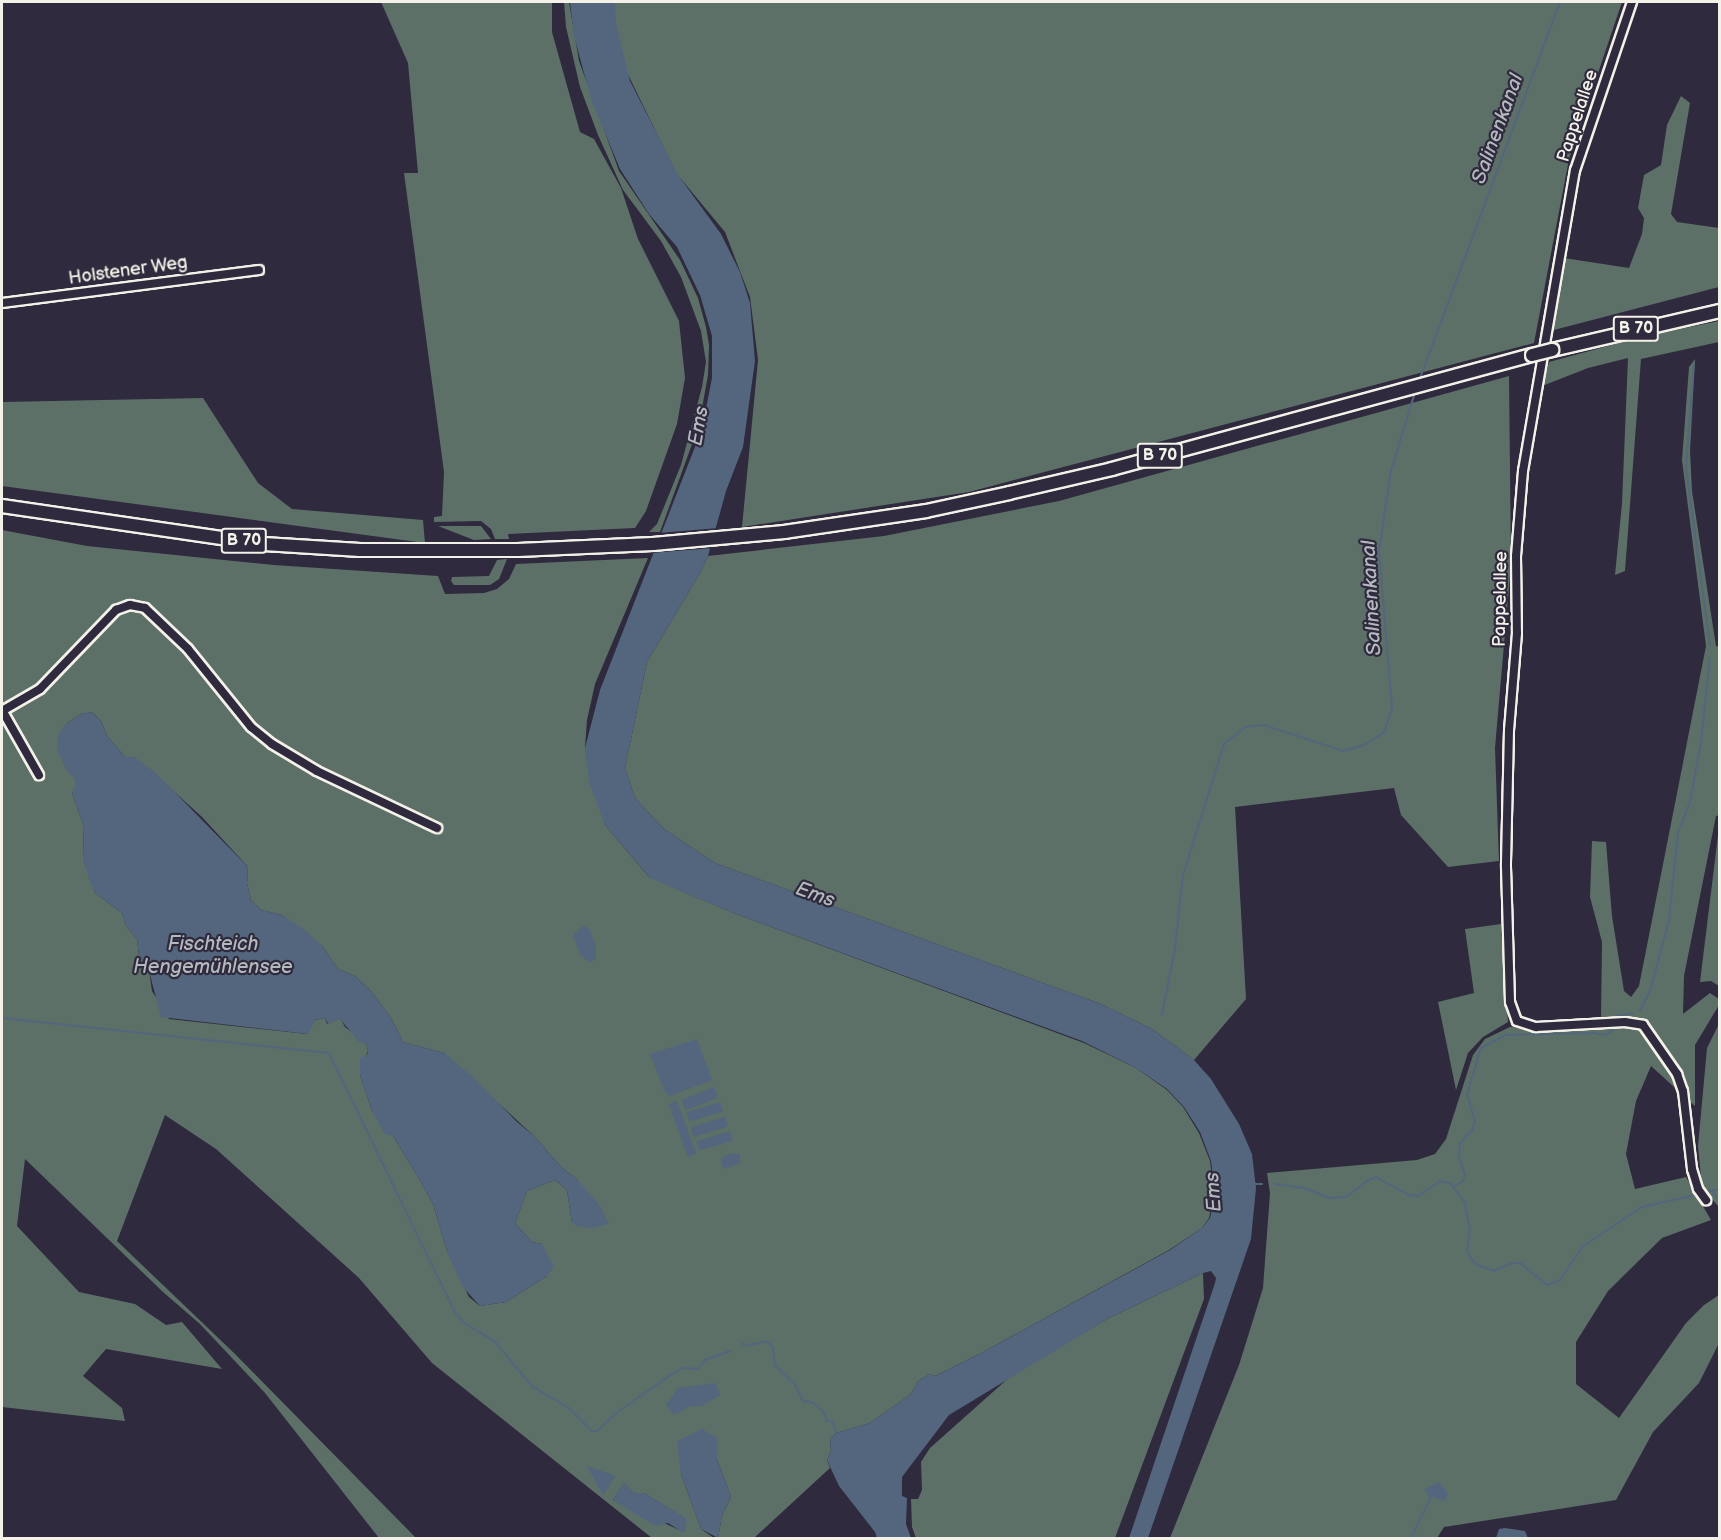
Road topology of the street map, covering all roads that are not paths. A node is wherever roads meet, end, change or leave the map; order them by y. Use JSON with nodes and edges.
{"nodes":[{"id":1,"x":1632,"y":2,"type":"edge"},
{"id":2,"x":259,"y":270,"type":"dead end"},
{"id":3,"x":2,"y":303,"type":"edge"},
{"id":4,"x":1719,"y":310,"type":"edge"},
{"id":5,"x":2,"y":506,"type":"edge"},
{"id":6,"x":2,"y":711,"type":"edge"},
{"id":7,"x":39,"y":775,"type":"dead end"},
{"id":8,"x":437,"y":828,"type":"dead end"},
{"id":9,"x":1706,"y":1200,"type":"dead end"}],
"edges":[{"from":1,"to":9,"type":"street","name":"Pappelallee"},
{"from":2,"to":3,"type":"street","name":"Holstener Weg"},
{"from":4,"to":5,"type":"main road","number":"B 70","bridge":true},
{"from":6,"to":7,"type":"street"},
{"from":6,"to":8,"type":"street"}]}
